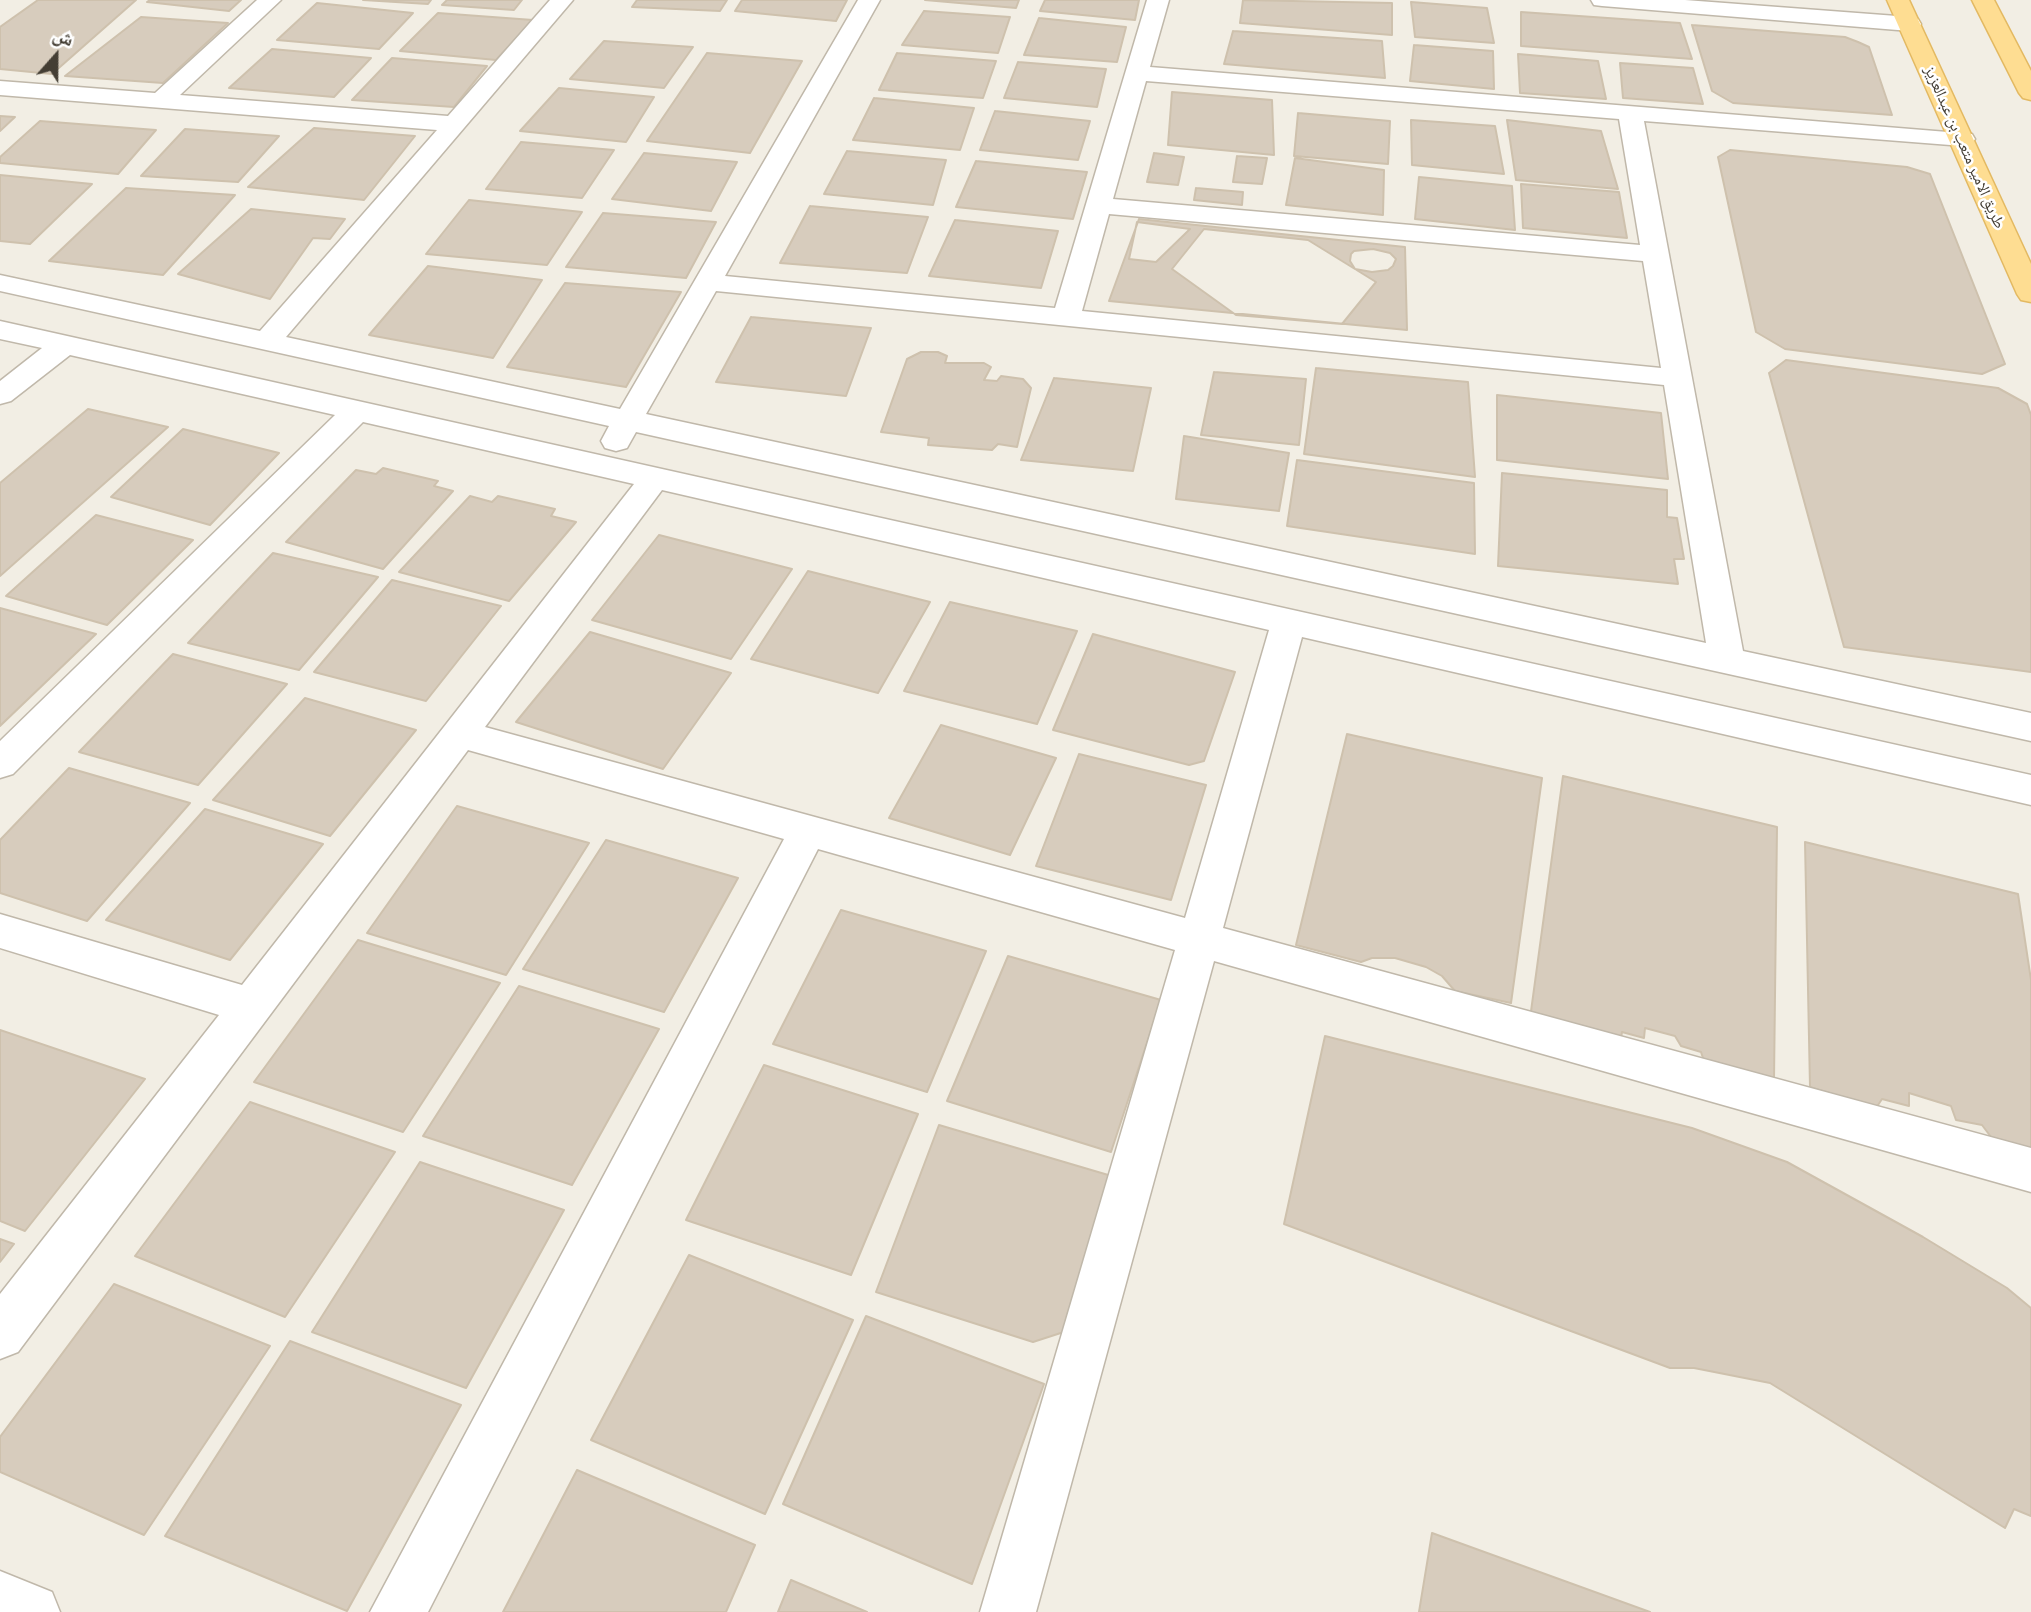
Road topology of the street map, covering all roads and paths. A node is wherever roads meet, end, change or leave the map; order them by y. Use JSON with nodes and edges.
{"nodes":[{"id":1,"x":270,"y":0,"type":"edge"},
{"id":2,"x":562,"y":0,"type":"edge"},
{"id":3,"x":869,"y":0,"type":"edge"},
{"id":4,"x":1158,"y":0,"type":"edge"},
{"id":5,"x":1602,"y":0,"type":"edge"},
{"id":6,"x":1898,"y":0,"type":"edge"},
{"id":7,"x":1983,"y":0,"type":"edge"},
{"id":8,"x":1910,"y":24,"type":"junction"},
{"id":9,"x":1137,"y":73,"type":"junction"},
{"id":10,"x":0,"y":88,"type":"edge"},
{"id":11,"x":2031,"y":93,"type":"edge"},
{"id":12,"x":160,"y":101,"type":"junction"},
{"id":13,"x":1630,"y":112,"type":"junction"},
{"id":14,"x":454,"y":124,"type":"junction"},
{"id":15,"x":1963,"y":139,"type":"junction"},
{"id":16,"x":1099,"y":205,"type":"junction"},
{"id":17,"x":1655,"y":254,"type":"junction"},
{"id":18,"x":707,"y":282,"type":"junction"},
{"id":19,"x":0,"y":284,"type":"edge"},
{"id":20,"x":2031,"y":294,"type":"edge"},
{"id":21,"x":1066,"y":317,"type":"junction"},
{"id":22,"x":0,"y":330,"type":"edge"},
{"id":23,"x":266,"y":342,"type":"junction"},
{"id":24,"x":64,"y":345,"type":"junction"},
{"id":25,"x":1677,"y":378,"type":"junction"},
{"id":26,"x":0,"y":395,"type":"edge"},
{"id":27,"x":356,"y":411,"type":"junction"},
{"id":28,"x":627,"y":420,"type":"junction"},
{"id":29,"x":603,"y":466,"type":"junction"},
{"id":30,"x":655,"y":478,"type":"junction"},
{"id":31,"x":1289,"y":622,"type":"junction"},
{"id":32,"x":1727,"y":661,"type":"junction"},
{"id":33,"x":2031,"y":727,"type":"edge"},
{"id":34,"x":459,"y":734,"type":"junction"},
{"id":35,"x":0,"y":764,"type":"edge"},
{"id":36,"x":2029,"y":800,"type":"edge"},
{"id":37,"x":808,"y":831,"type":"junction"},
{"id":38,"x":0,"y":931,"type":"edge"},
{"id":39,"x":1199,"y":940,"type":"junction"},
{"id":40,"x":251,"y":1006,"type":"junction"},
{"id":41,"x":2031,"y":1170,"type":"edge"},
{"id":42,"x":0,"y":1334,"type":"edge"},
{"id":43,"x":0,"y":1599,"type":"edge"},
{"id":44,"x":32,"y":1612,"type":"edge"},
{"id":45,"x":398,"y":1612,"type":"edge"},
{"id":46,"x":1008,"y":1612,"type":"edge"}],
"edges":[{"from":1,"to":12,"type":"street"},
{"from":2,"to":14,"type":"street"},
{"from":3,"to":18,"type":"street"},
{"from":4,"to":9,"type":"street"},
{"from":5,"to":8,"type":"street"},
{"from":6,"to":8,"type":"main road","name":"طريق الامير متعب بن عبدالعزيز"},
{"from":7,"to":11,"type":"main road"},
{"from":8,"to":15,"type":"main road","name":"طريق الامير متعب بن عبدالعزيز"},
{"from":9,"to":13,"type":"street"},
{"from":9,"to":16,"type":"street"},
{"from":10,"to":12,"type":"street"},
{"from":12,"to":14,"type":"street"},
{"from":13,"to":15,"type":"street"},
{"from":13,"to":17,"type":"street"},
{"from":14,"to":23,"type":"street"},
{"from":15,"to":20,"type":"main road","name":"طريق الامير متعب بن عبدالعزيز"},
{"from":16,"to":17,"type":"street"},
{"from":16,"to":21,"type":"street"},
{"from":17,"to":25,"type":"street"},
{"from":18,"to":21,"type":"street"},
{"from":18,"to":28,"type":"street"},
{"from":19,"to":23,"type":"street"},
{"from":21,"to":25,"type":"street"},
{"from":22,"to":24,"type":"street"},
{"from":23,"to":28,"type":"street"},
{"from":24,"to":26,"type":"street"},
{"from":24,"to":27,"type":"street"},
{"from":25,"to":32,"type":"street"},
{"from":27,"to":29,"type":"street"},
{"from":27,"to":35,"type":"street"},
{"from":28,"to":29,"type":"street"},
{"from":28,"to":32,"type":"street"},
{"from":29,"to":30,"type":"street"},
{"from":30,"to":31,"type":"street"},
{"from":30,"to":34,"type":"street"},
{"from":31,"to":36,"type":"street"},
{"from":31,"to":39,"type":"street"},
{"from":32,"to":33,"type":"street"},
{"from":34,"to":37,"type":"street"},
{"from":34,"to":40,"type":"street"},
{"from":37,"to":39,"type":"street"},
{"from":37,"to":45,"type":"street"},
{"from":38,"to":40,"type":"street"},
{"from":39,"to":41,"type":"street"},
{"from":39,"to":46,"type":"street"},
{"from":40,"to":42,"type":"street"},
{"from":43,"to":44,"type":"street"}]}
